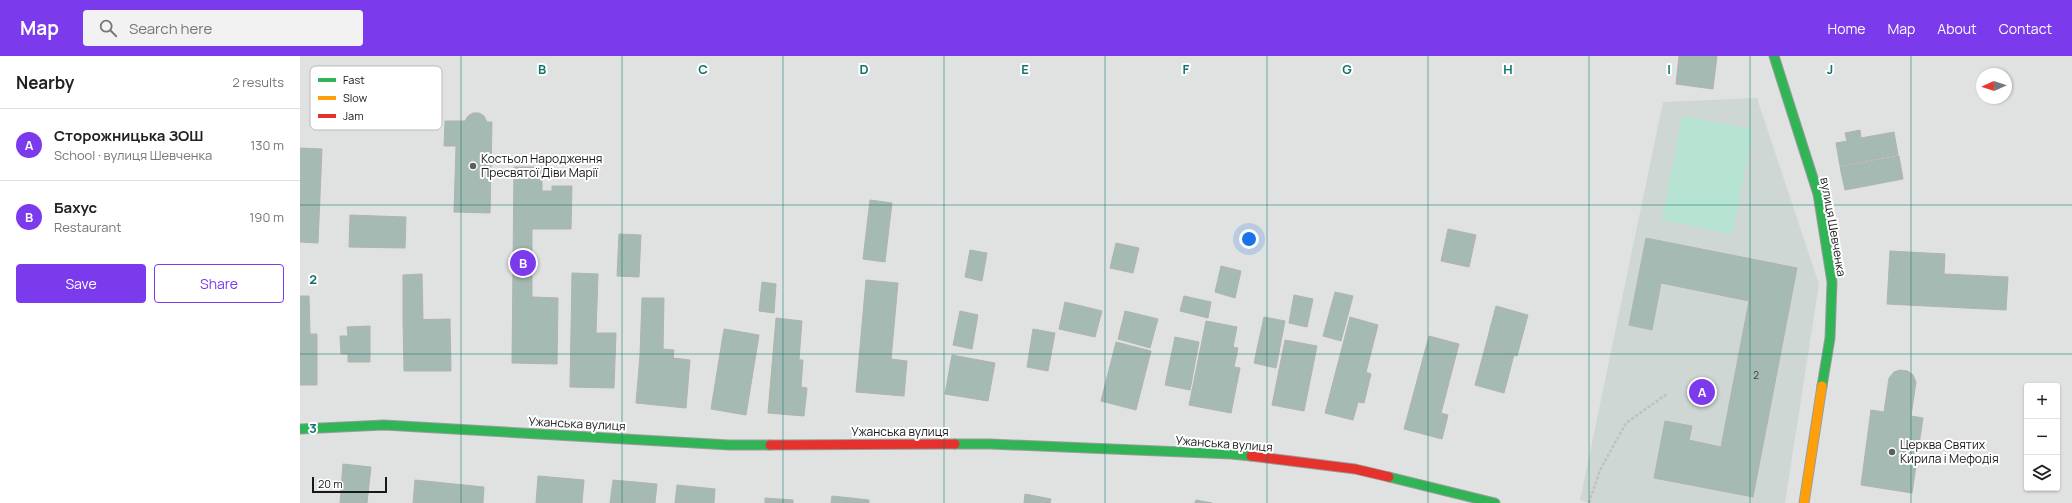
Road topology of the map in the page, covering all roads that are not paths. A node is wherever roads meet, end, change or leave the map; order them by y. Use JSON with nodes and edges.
{"nodes":[{"id":1,"x":1774,"y":56,"type":"edge"},
{"id":2,"x":300,"y":429,"type":"edge"},
{"id":3,"x":1495,"y":503,"type":"edge"},
{"id":4,"x":1804,"y":503,"type":"edge"}],
"edges":[{"from":1,"to":4,"type":"street","name":"вулиця Шевченка"},
{"from":2,"to":3,"type":"street","name":"Ужанська вулиця"}]}
